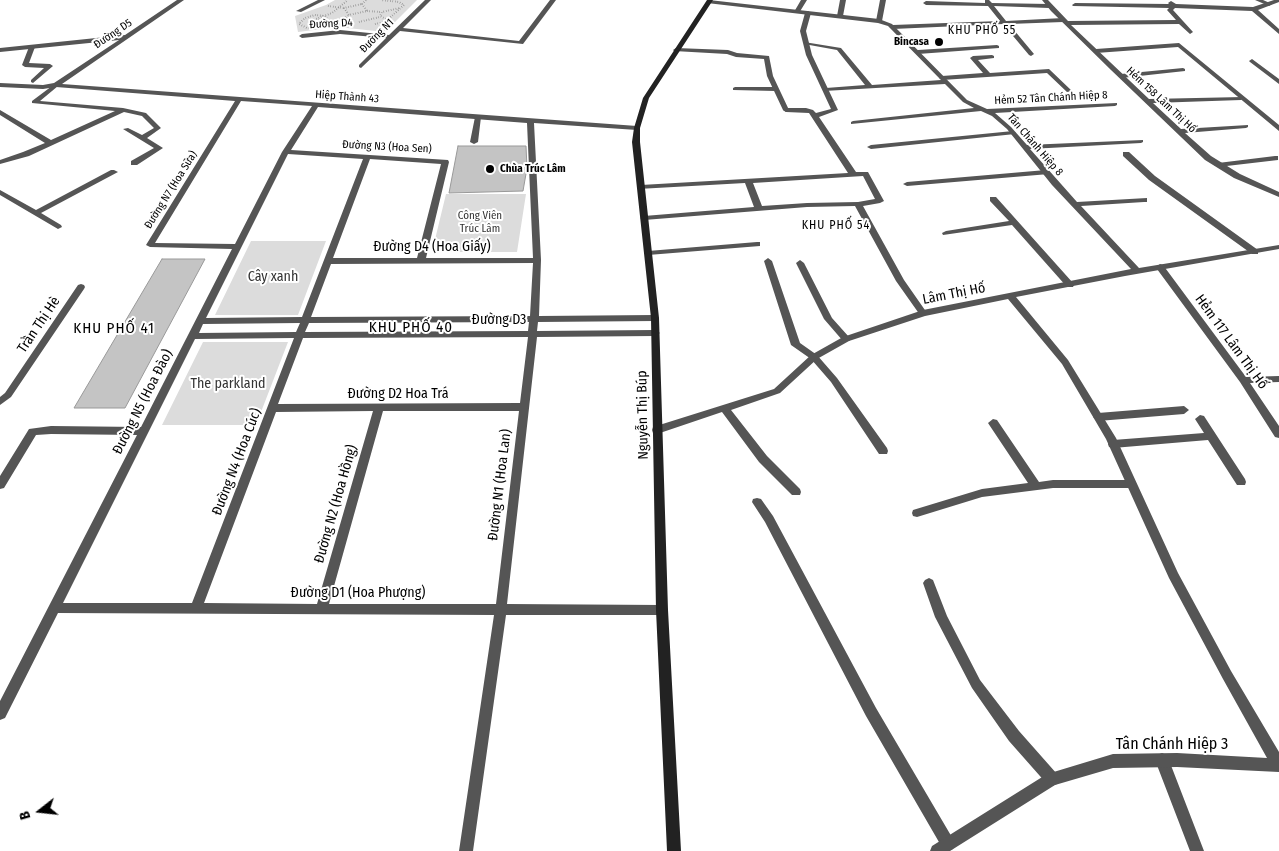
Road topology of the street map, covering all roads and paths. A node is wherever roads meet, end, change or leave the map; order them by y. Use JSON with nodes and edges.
{"nodes":[{"id":1,"x":181,"y":0,"type":"edge"},
{"id":2,"x":322,"y":0,"type":"edge"},
{"id":3,"x":348,"y":0,"type":"edge"},
{"id":4,"x":366,"y":0,"type":"edge"},
{"id":5,"x":382,"y":0,"type":"edge"},
{"id":6,"x":428,"y":0,"type":"edge"},
{"id":7,"x":553,"y":0,"type":"edge"},
{"id":8,"x":804,"y":0,"type":"edge"},
{"id":9,"x":844,"y":0,"type":"edge"},
{"id":10,"x":883,"y":0,"type":"edge"},
{"id":11,"x":1169,"y":0,"type":"edge"},
{"id":12,"x":1258,"y":0,"type":"edge"},
{"id":13,"x":1279,"y":0,"type":"edge"},
{"id":14,"x":709,"y":1,"type":"edge"},
{"id":15,"x":987,"y":2,"type":"edge"},
{"id":16,"x":926,"y":3,"type":"dead end"},
{"id":17,"x":1047,"y":3,"type":"edge"},
{"id":18,"x":362,"y":4,"type":"junction"},
{"id":19,"x":1269,"y":4,"type":"junction"},
{"id":20,"x":1075,"y":5,"type":"dead end"},
{"id":21,"x":328,"y":6,"type":"dead end"},
{"id":22,"x":1174,"y":6,"type":"junction"},
{"id":23,"x":339,"y":7,"type":"junction"},
{"id":24,"x":344,"y":8,"type":"junction"},
{"id":25,"x":401,"y":8,"type":"junction"},
{"id":26,"x":389,"y":9,"type":"junction"},
{"id":27,"x":1254,"y":9,"type":"junction"},
{"id":28,"x":299,"y":11,"type":"dead end"},
{"id":29,"x":367,"y":11,"type":"junction"},
{"id":30,"x":381,"y":12,"type":"junction"},
{"id":31,"x":797,"y":12,"type":"junction"},
{"id":32,"x":808,"y":13,"type":"junction"},
{"id":33,"x":326,"y":16,"type":"junction"},
{"id":34,"x":381,"y":16,"type":"junction"},
{"id":35,"x":840,"y":16,"type":"junction"},
{"id":36,"x":319,"y":20,"type":"dead end"},
{"id":37,"x":342,"y":20,"type":"dead end"},
{"id":38,"x":388,"y":20,"type":"junction"},
{"id":39,"x":879,"y":21,"type":"junction"},
{"id":40,"x":351,"y":22,"type":"dead end"},
{"id":41,"x":1003,"y":22,"type":"junction"},
{"id":42,"x":1064,"y":22,"type":"junction"},
{"id":43,"x":1181,"y":22,"type":"junction"},
{"id":44,"x":367,"y":23,"type":"dead end"},
{"id":45,"x":374,"y":24,"type":"dead end"},
{"id":46,"x":893,"y":27,"type":"junction"},
{"id":47,"x":398,"y":29,"type":"junction"},
{"id":48,"x":1190,"y":32,"type":"dead end"},
{"id":49,"x":1279,"y":32,"type":"edge"},
{"id":50,"x":302,"y":36,"type":"dead end"},
{"id":51,"x":127,"y":37,"type":"junction"},
{"id":52,"x":390,"y":37,"type":"junction"},
{"id":53,"x":806,"y":43,"type":"junction"},
{"id":54,"x":32,"y":47,"type":"junction"},
{"id":55,"x":996,"y":47,"type":"dead end"},
{"id":56,"x":0,"y":50,"type":"edge"},
{"id":57,"x":676,"y":50,"type":"junction"},
{"id":58,"x":1096,"y":51,"type":"junction"},
{"id":59,"x":918,"y":52,"type":"junction"},
{"id":60,"x":1031,"y":54,"type":"dead end"},
{"id":61,"x":992,"y":57,"type":"dead end"},
{"id":62,"x":1252,"y":61,"type":"dead end"},
{"id":63,"x":361,"y":66,"type":"dead end"},
{"id":64,"x":1184,"y":70,"type":"dead end"},
{"id":65,"x":988,"y":75,"type":"junction"},
{"id":66,"x":1121,"y":76,"type":"junction"},
{"id":67,"x":0,"y":79,"type":"edge"},
{"id":68,"x":944,"y":80,"type":"junction"},
{"id":69,"x":32,"y":81,"type":"junction"},
{"id":70,"x":1279,"y":82,"type":"edge"},
{"id":71,"x":0,"y":85,"type":"edge"},
{"id":72,"x":56,"y":85,"type":"junction"},
{"id":73,"x":870,"y":87,"type":"junction"},
{"id":74,"x":736,"y":89,"type":"dead end"},
{"id":75,"x":775,"y":89,"type":"junction"},
{"id":76,"x":826,"y":90,"type":"junction"},
{"id":77,"x":1069,"y":91,"type":"dead end"},
{"id":78,"x":240,"y":98,"type":"junction"},
{"id":79,"x":1241,"y":98,"type":"junction"},
{"id":80,"x":1148,"y":101,"type":"junction"},
{"id":81,"x":1115,"y":104,"type":"dead end"},
{"id":82,"x":316,"y":105,"type":"junction"},
{"id":83,"x":123,"y":110,"type":"junction"},
{"id":84,"x":986,"y":110,"type":"junction"},
{"id":85,"x":0,"y":112,"type":"edge"},
{"id":86,"x":815,"y":116,"type":"junction"},
{"id":87,"x":478,"y":117,"type":"junction"},
{"id":88,"x":530,"y":122,"type":"junction"},
{"id":89,"x":853,"y":123,"type":"dead end"},
{"id":90,"x":1246,"y":126,"type":"dead end"},
{"id":91,"x":637,"y":128,"type":"junction"},
{"id":92,"x":126,"y":129,"type":"dead end"},
{"id":93,"x":1279,"y":129,"type":"edge"},
{"id":94,"x":1179,"y":131,"type":"junction"},
{"id":95,"x":1013,"y":132,"type":"junction"},
{"id":96,"x":142,"y":138,"type":"junction"},
{"id":97,"x":1141,"y":141,"type":"dead end"},
{"id":98,"x":51,"y":142,"type":"junction"},
{"id":99,"x":474,"y":142,"type":"dead end"},
{"id":100,"x":871,"y":147,"type":"dead end"},
{"id":101,"x":1025,"y":147,"type":"junction"},
{"id":102,"x":286,"y":152,"type":"junction"},
{"id":103,"x":1126,"y":154,"type":"dead end"},
{"id":104,"x":366,"y":158,"type":"junction"},
{"id":105,"x":1275,"y":158,"type":"dead end"},
{"id":106,"x":0,"y":162,"type":"edge"},
{"id":107,"x":134,"y":163,"type":"dead end"},
{"id":108,"x":1218,"y":165,"type":"junction"},
{"id":109,"x":114,"y":172,"type":"dead end"},
{"id":110,"x":1046,"y":172,"type":"junction"},
{"id":111,"x":852,"y":174,"type":"junction"},
{"id":112,"x":748,"y":180,"type":"junction"},
{"id":113,"x":908,"y":184,"type":"dead end"},
{"id":114,"x":641,"y":187,"type":"junction"},
{"id":115,"x":0,"y":192,"type":"edge"},
{"id":116,"x":1279,"y":195,"type":"edge"},
{"id":117,"x":993,"y":199,"type":"dead end"},
{"id":118,"x":1144,"y":200,"type":"dead end"},
{"id":119,"x":858,"y":204,"type":"junction"},
{"id":120,"x":1074,"y":204,"type":"junction"},
{"id":121,"x":759,"y":210,"type":"junction"},
{"id":122,"x":36,"y":213,"type":"junction"},
{"id":123,"x":644,"y":218,"type":"junction"},
{"id":124,"x":1012,"y":223,"type":"junction"},
{"id":125,"x":58,"y":227,"type":"dead end"},
{"id":126,"x":946,"y":232,"type":"dead end"},
{"id":127,"x":757,"y":244,"type":"dead end"},
{"id":128,"x":238,"y":247,"type":"junction"},
{"id":129,"x":1279,"y":247,"type":"edge"},
{"id":130,"x":1255,"y":252,"type":"junction"},
{"id":131,"x":648,"y":253,"type":"junction"},
{"id":132,"x":421,"y":260,"type":"junction"},
{"id":133,"x":537,"y":260,"type":"junction"},
{"id":134,"x":328,"y":261,"type":"junction"},
{"id":135,"x":768,"y":261,"type":"dead end"},
{"id":136,"x":800,"y":263,"type":"dead end"},
{"id":137,"x":1160,"y":268,"type":"junction"},
{"id":138,"x":1137,"y":271,"type":"junction"},
{"id":139,"x":1070,"y":285,"type":"junction"},
{"id":140,"x":81,"y":287,"type":"dead end"},
{"id":141,"x":1011,"y":297,"type":"junction"},
{"id":142,"x":923,"y":313,"type":"junction"},
{"id":143,"x":655,"y":318,"type":"junction"},
{"id":144,"x":534,"y":320,"type":"junction"},
{"id":145,"x":200,"y":321,"type":"junction"},
{"id":146,"x":305,"y":321,"type":"junction"},
{"id":147,"x":655,"y":333,"type":"junction"},
{"id":148,"x":533,"y":334,"type":"junction"},
{"id":149,"x":192,"y":336,"type":"junction"},
{"id":150,"x":299,"y":336,"type":"junction"},
{"id":151,"x":846,"y":339,"type":"junction"},
{"id":152,"x":814,"y":357,"type":"junction"},
{"id":153,"x":1279,"y":379,"type":"edge"},
{"id":154,"x":1243,"y":380,"type":"junction"},
{"id":155,"x":0,"y":402,"type":"edge"},
{"id":156,"x":379,"y":407,"type":"junction"},
{"id":157,"x":524,"y":407,"type":"junction"},
{"id":158,"x":272,"y":408,"type":"junction"},
{"id":159,"x":724,"y":408,"type":"junction"},
{"id":160,"x":1184,"y":410,"type":"dead end"},
{"id":161,"x":1098,"y":418,"type":"junction"},
{"id":162,"x":1200,"y":419,"type":"dead end"},
{"id":163,"x":993,"y":423,"type":"dead end"},
{"id":164,"x":657,"y":430,"type":"junction"},
{"id":165,"x":144,"y":431,"type":"junction"},
{"id":166,"x":1279,"y":434,"type":"edge"},
{"id":167,"x":1210,"y":436,"type":"junction"},
{"id":168,"x":1113,"y":444,"type":"junction"},
{"id":169,"x":883,"y":450,"type":"dead end"},
{"id":170,"x":1241,"y":482,"type":"dead end"},
{"id":171,"x":1131,"y":484,"type":"junction"},
{"id":172,"x":0,"y":485,"type":"edge"},
{"id":173,"x":1036,"y":486,"type":"junction"},
{"id":174,"x":796,"y":492,"type":"dead end"},
{"id":175,"x":756,"y":502,"type":"dead end"},
{"id":176,"x":917,"y":512,"type":"dead end"},
{"id":177,"x":929,"y":583,"type":"dead end"},
{"id":178,"x":54,"y":608,"type":"junction"},
{"id":179,"x":196,"y":608,"type":"junction"},
{"id":180,"x":322,"y":608,"type":"junction"},
{"id":181,"x":501,"y":609,"type":"junction"},
{"id":182,"x":662,"y":610,"type":"junction"},
{"id":183,"x":0,"y":714,"type":"edge"},
{"id":184,"x":1162,"y":760,"type":"junction"},
{"id":185,"x":1279,"y":765,"type":"edge"},
{"id":186,"x":1052,"y":780,"type":"junction"},
{"id":187,"x":943,"y":848,"type":"edge"},
{"id":188,"x":466,"y":851,"type":"edge"},
{"id":189,"x":674,"y":851,"type":"edge"},
{"id":190,"x":1197,"y":851,"type":"edge"}],
"edges":[{"from":1,"to":51,"type":"street","name":"Đường D5"},
{"from":2,"to":28,"type":"street"},
{"from":3,"to":23,"type":"path"},
{"from":4,"to":18,"type":"path"},
{"from":5,"to":25,"type":"path"},
{"from":5,"to":26,"type":"path"},
{"from":6,"to":47,"type":"street","name":"Đường N1"},
{"from":7,"to":47,"type":"street"},
{"from":8,"to":31,"type":"street"},
{"from":9,"to":35,"type":"street"},
{"from":10,"to":39,"type":"street"},
{"from":11,"to":22,"type":"street"},
{"from":12,"to":19,"type":"street"},
{"from":13,"to":19,"type":"street"},
{"from":14,"to":31,"type":"street","name":"Tân Chánh Hiệp 8"},
{"from":14,"to":57,"type":"street","name":"Nguyễn Thị Búp"},
{"from":15,"to":16,"type":"street"},
{"from":15,"to":17,"type":"street"},
{"from":15,"to":41,"type":"street"},
{"from":17,"to":42,"type":"street","name":"Hẻm 158 Lâm Thị Hố"},
{"from":18,"to":24,"type":"path"},
{"from":18,"to":29,"type":"path"},
{"from":19,"to":27,"type":"street"},
{"from":20,"to":22,"type":"street"},
{"from":21,"to":23,"type":"path"},
{"from":22,"to":27,"type":"street"},
{"from":22,"to":43,"type":"street"},
{"from":23,"to":24,"type":"path"},
{"from":23,"to":33,"type":"path"},
{"from":24,"to":29,"type":"path"},
{"from":25,"to":26,"type":"path"},
{"from":25,"to":38,"type":"path"},
{"from":26,"to":30,"type":"path"},
{"from":27,"to":49,"type":"street"},
{"from":29,"to":30,"type":"path"},
{"from":30,"to":34,"type":"path"},
{"from":31,"to":32,"type":"street","name":"Tân Chánh Hiệp 8"},
{"from":32,"to":35,"type":"street","name":"Tân Chánh Hiệp 8"},
{"from":32,"to":53,"type":"street"},
{"from":33,"to":33,"type":"path"},
{"from":33,"to":36,"type":"path"},
{"from":34,"to":38,"type":"path"},
{"from":34,"to":44,"type":"path"},
{"from":35,"to":39,"type":"street","name":"Tân Chánh Hiệp 8"},
{"from":37,"to":40,"type":"path"},
{"from":38,"to":45,"type":"path"},
{"from":39,"to":46,"type":"street","name":"Tân Chánh Hiệp 8"},
{"from":41,"to":42,"type":"street"},
{"from":41,"to":46,"type":"street"},
{"from":41,"to":60,"type":"street"},
{"from":42,"to":43,"type":"street"},
{"from":42,"to":58,"type":"street","name":"Hẻm 158 Lâm Thị Hố"},
{"from":43,"to":48,"type":"street"},
{"from":46,"to":59,"type":"street","name":"Tân Chánh Hiệp 8"},
{"from":47,"to":52,"type":"street","name":"Đường N1"},
{"from":50,"to":52,"type":"street","name":"Đường D4"},
{"from":51,"to":54,"type":"street"},
{"from":51,"to":72,"type":"street","name":"Đường D5"},
{"from":52,"to":63,"type":"street","name":"Đường N1"},
{"from":53,"to":73,"type":"street"},
{"from":53,"to":76,"type":"street"},
{"from":54,"to":56,"type":"street"},
{"from":54,"to":69,"type":"street"},
{"from":55,"to":59,"type":"street"},
{"from":57,"to":75,"type":"street"},
{"from":57,"to":91,"type":"street","name":"Nguyễn Thị Búp"},
{"from":58,"to":66,"type":"street","name":"Hẻm 158 Lâm Thị Hố"},
{"from":58,"to":79,"type":"street"},
{"from":59,"to":68,"type":"street","name":"Tân Chánh Hiệp 8"},
{"from":61,"to":65,"type":"street"},
{"from":62,"to":70,"type":"street"},
{"from":64,"to":66,"type":"street"},
{"from":65,"to":68,"type":"street"},
{"from":65,"to":77,"type":"street"},
{"from":66,"to":80,"type":"street","name":"Hẻm 158 Lâm Thị Hố"},
{"from":67,"to":69,"type":"street","name":"Hiệp Thành 43"},
{"from":68,"to":73,"type":"street"},
{"from":68,"to":84,"type":"street","name":"Tân Chánh Hiệp 8"},
{"from":69,"to":72,"type":"street","name":"Hiệp Thành 43"},
{"from":71,"to":72,"type":"street","name":"Hiệp Thành 43"},
{"from":72,"to":78,"type":"street","name":"Hiệp Thành 43"},
{"from":72,"to":83,"type":"street","name":"Đường D5"},
{"from":73,"to":76,"type":"street"},
{"from":74,"to":75,"type":"street"},
{"from":75,"to":86,"type":"street"},
{"from":76,"to":86,"type":"street"},
{"from":78,"to":82,"type":"street","name":"Hiệp Thành 43"},
{"from":78,"to":128,"type":"street","name":"Đường N7 (Hoa Sữa)"},
{"from":79,"to":80,"type":"street"},
{"from":79,"to":93,"type":"street"},
{"from":80,"to":94,"type":"street","name":"Hẻm 158 Lâm Thị Hố"},
{"from":81,"to":84,"type":"street","name":"Hẻm 52 Tân Chánh Hiệp 8"},
{"from":82,"to":87,"type":"street","name":"Hiệp Thành 43"},
{"from":82,"to":102,"type":"street","name":"Đường N5 (Hoa Đào)"},
{"from":83,"to":96,"type":"street"},
{"from":83,"to":98,"type":"street"},
{"from":84,"to":89,"type":"street","name":"Hẻm 52 Tân Chánh Hiệp 8"},
{"from":84,"to":95,"type":"street","name":"Tân Chánh Hiệp 8"},
{"from":85,"to":98,"type":"street"},
{"from":86,"to":111,"type":"street"},
{"from":87,"to":88,"type":"street","name":"Hiệp Thành 43"},
{"from":87,"to":99,"type":"street"},
{"from":88,"to":91,"type":"street","name":"Hiệp Thành 43"},
{"from":88,"to":133,"type":"street","name":"Đường N1 (Hoa Lan)"},
{"from":90,"to":94,"type":"street"},
{"from":91,"to":114,"type":"street","name":"Nguyễn Thị Búp"},
{"from":92,"to":96,"type":"street"},
{"from":94,"to":108,"type":"street","name":"Hẻm 158 Lâm Thị Hố"},
{"from":95,"to":100,"type":"street"},
{"from":95,"to":101,"type":"street","name":"Tân Chánh Hiệp 8"},
{"from":96,"to":107,"type":"street"},
{"from":97,"to":101,"type":"street"},
{"from":98,"to":106,"type":"street"},
{"from":101,"to":110,"type":"street","name":"Tân Chánh Hiệp 8"},
{"from":102,"to":104,"type":"street","name":"Đường N3 (Hoa Sen)"},
{"from":102,"to":128,"type":"street","name":"Đường N5 (Hoa Đào)"},
{"from":103,"to":130,"type":"street"},
{"from":104,"to":132,"type":"street","name":"Đường N3 (Hoa Sen)"},
{"from":104,"to":134,"type":"street","name":"Đường N4 (Hoa Cúc)"},
{"from":105,"to":108,"type":"street"},
{"from":108,"to":116,"type":"street","name":"Hẻm 158 Lâm Thị Hố"},
{"from":109,"to":122,"type":"street"},
{"from":110,"to":113,"type":"street"},
{"from":110,"to":120,"type":"street","name":"Tân Chánh Hiệp 8"},
{"from":111,"to":112,"type":"street"},
{"from":111,"to":119,"type":"street"},
{"from":112,"to":114,"type":"street"},
{"from":112,"to":121,"type":"street"},
{"from":114,"to":123,"type":"street","name":"Nguyễn Thị Búp"},
{"from":115,"to":122,"type":"street"},
{"from":117,"to":124,"type":"street"},
{"from":118,"to":120,"type":"street"},
{"from":119,"to":121,"type":"street"},
{"from":119,"to":142,"type":"street"},
{"from":120,"to":138,"type":"street","name":"Tân Chánh Hiệp 8"},
{"from":121,"to":123,"type":"street"},
{"from":122,"to":125,"type":"street"},
{"from":123,"to":131,"type":"street","name":"Nguyễn Thị Búp"},
{"from":124,"to":126,"type":"street"},
{"from":124,"to":139,"type":"street"},
{"from":127,"to":131,"type":"street"},
{"from":128,"to":145,"type":"street","name":"Đường N5 (Hoa Đào)"},
{"from":129,"to":130,"type":"street","name":"Lâm Thị Hố"},
{"from":130,"to":137,"type":"street","name":"Lâm Thị Hố"},
{"from":131,"to":143,"type":"street","name":"Nguyễn Thị Búp"},
{"from":132,"to":133,"type":"street","name":"Đường D4 (Hoa Giấy)"},
{"from":132,"to":134,"type":"street","name":"Đường D4 (Hoa Giấy)"},
{"from":133,"to":144,"type":"street","name":"Đường N1 (Hoa Lan)"},
{"from":134,"to":146,"type":"street","name":"Đường N4 (Hoa Cúc)"},
{"from":135,"to":152,"type":"street"},
{"from":136,"to":151,"type":"street"},
{"from":137,"to":138,"type":"street","name":"Lâm Thị Hố"},
{"from":137,"to":154,"type":"street","name":"Hẻm 117 Lâm Thị Hố"},
{"from":138,"to":139,"type":"street","name":"Lâm Thị Hố"},
{"from":139,"to":141,"type":"street","name":"Lâm Thị Hố"},
{"from":140,"to":155,"type":"street","name":"Trần Thị Hè"},
{"from":141,"to":142,"type":"street","name":"Lâm Thị Hố"},
{"from":141,"to":161,"type":"street"},
{"from":142,"to":151,"type":"street","name":"Lâm Thị Hố"},
{"from":143,"to":144,"type":"street","name":"Đường D3"},
{"from":143,"to":147,"type":"street","name":"Nguyễn Thị Búp"},
{"from":144,"to":146,"type":"street","name":"Đường D3"},
{"from":144,"to":148,"type":"street","name":"Đường N1 (Hoa Lan)"},
{"from":145,"to":146,"type":"street","name":"Đường D3"},
{"from":145,"to":149,"type":"street","name":"Đường N5 (Hoa Đào)"},
{"from":146,"to":150,"type":"street","name":"Đường N4 (Hoa Cúc)"},
{"from":147,"to":148,"type":"street","name":"Đường D3"},
{"from":147,"to":164,"type":"street","name":"Nguyễn Thị Búp"},
{"from":148,"to":150,"type":"street","name":"Đường D3"},
{"from":148,"to":157,"type":"street","name":"Đường N1 (Hoa Lan)"},
{"from":149,"to":150,"type":"street","name":"Đường D3"},
{"from":149,"to":165,"type":"street","name":"Đường N5 (Hoa Đào)"},
{"from":150,"to":158,"type":"street","name":"Đường N4 (Hoa Cúc)"},
{"from":151,"to":152,"type":"street","name":"Lâm Thị Hố"},
{"from":152,"to":159,"type":"street","name":"Lâm Thị Hố"},
{"from":152,"to":169,"type":"street"},
{"from":153,"to":154,"type":"street"},
{"from":154,"to":166,"type":"street","name":"Hẻm 117 Lâm Thị Hố"},
{"from":156,"to":157,"type":"street","name":"Đường D2 Hoa Trá"},
{"from":156,"to":158,"type":"street","name":"Đường D2 Hoa Trá"},
{"from":156,"to":180,"type":"street","name":"Đường N2 (Hoa Hồng)"},
{"from":157,"to":181,"type":"street","name":"Đường N1 (Hoa Lan)"},
{"from":158,"to":179,"type":"street","name":"Đường N4 (Hoa Cúc)"},
{"from":159,"to":164,"type":"street","name":"Lâm Thị Hố"},
{"from":159,"to":174,"type":"street"},
{"from":160,"to":161,"type":"street"},
{"from":161,"to":168,"type":"street"},
{"from":162,"to":167,"type":"street"},
{"from":163,"to":173,"type":"street"},
{"from":164,"to":182,"type":"street","name":"Nguyễn Thị Búp"},
{"from":165,"to":172,"type":"street"},
{"from":165,"to":178,"type":"street","name":"Đường N5 (Hoa Đào)"},
{"from":167,"to":168,"type":"street"},
{"from":167,"to":170,"type":"street"},
{"from":168,"to":171,"type":"street"},
{"from":171,"to":173,"type":"street"},
{"from":171,"to":185,"type":"street"},
{"from":173,"to":176,"type":"street"},
{"from":175,"to":187,"type":"street"},
{"from":177,"to":186,"type":"street"},
{"from":178,"to":179,"type":"street","name":"Đường D1 (Hoa Phượng)"},
{"from":178,"to":183,"type":"street","name":"Đường N5 (Hoa Đào)"},
{"from":179,"to":180,"type":"street","name":"Đường D1 (Hoa Phượng)"},
{"from":180,"to":181,"type":"street","name":"Đường D1 (Hoa Phượng)"},
{"from":181,"to":182,"type":"street","name":"Đường D1 (Hoa Phượng)"},
{"from":181,"to":188,"type":"street","name":"Đường N1 (Hoa Lan)"},
{"from":182,"to":189,"type":"street","name":"Nguyễn Thị Búp"},
{"from":184,"to":185,"type":"street","name":"Tân Chánh Hiệp 3"},
{"from":184,"to":186,"type":"street","name":"Tân Chánh Hiệp 3"},
{"from":184,"to":190,"type":"street"},
{"from":186,"to":187,"type":"street","name":"Tân Chánh Hiệp 3"}]}
